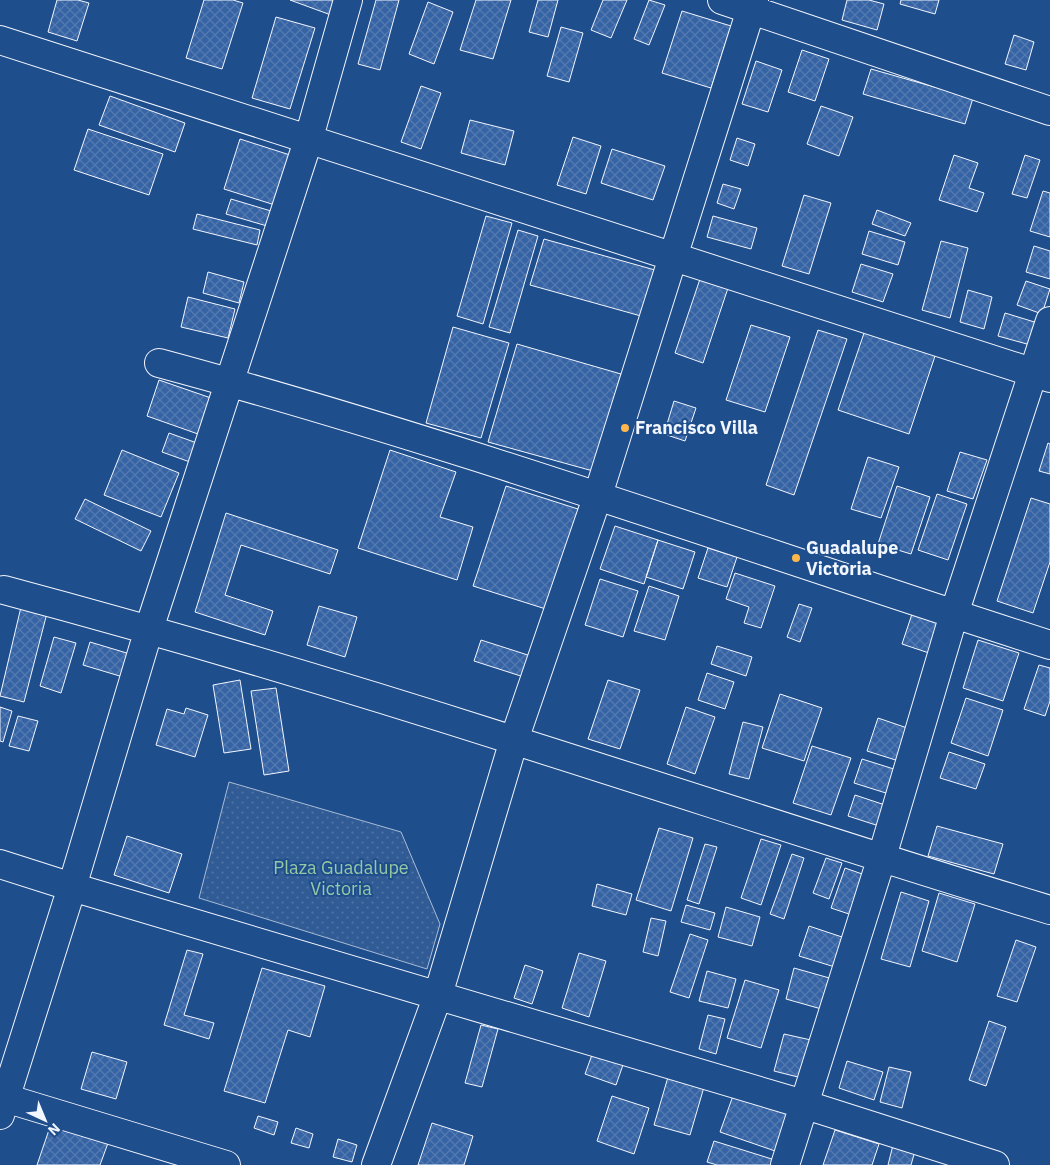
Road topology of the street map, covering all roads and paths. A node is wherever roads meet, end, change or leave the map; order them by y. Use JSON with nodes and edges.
{"nodes":[{"id":1,"x":348,"y":0,"type":"edge"},
{"id":2,"x":722,"y":0,"type":"edge"},
{"id":3,"x":753,"y":4,"type":"edge"},
{"id":4,"x":0,"y":40,"type":"edge"},
{"id":5,"x":1050,"y":111,"type":"edge"},
{"id":6,"x":308,"y":141,"type":"junction"},
{"id":7,"x":672,"y":256,"type":"junction"},
{"id":8,"x":1050,"y":321,"type":"edge"},
{"id":9,"x":159,"y":363,"type":"dead end"},
{"id":10,"x":1042,"y":375,"type":"edge"},
{"id":11,"x":228,"y":382,"type":"junction"},
{"id":12,"x":598,"y":495,"type":"junction"},
{"id":13,"x":4,"y":590,"type":"dead end"},
{"id":14,"x":954,"y":614,"type":"junction"},
{"id":15,"x":149,"y":629,"type":"junction"},
{"id":16,"x":1050,"y":645,"type":"edge"},
{"id":17,"x":514,"y":740,"type":"junction"},
{"id":18,"x":881,"y":860,"type":"junction"},
{"id":19,"x":0,"y":864,"type":"edge"},
{"id":20,"x":72,"y":887,"type":"junction"},
{"id":21,"x":1050,"y":910,"type":"edge"},
{"id":22,"x":438,"y":995,"type":"junction"},
{"id":23,"x":803,"y":1104,"type":"junction"},
{"id":24,"x":3,"y":1106,"type":"edge"},
{"id":25,"x":226,"y":1165,"type":"edge"},
{"id":26,"x":376,"y":1165,"type":"edge"},
{"id":27,"x":785,"y":1165,"type":"edge"},
{"id":28,"x":995,"y":1165,"type":"edge"}],
"edges":[{"from":1,"to":6,"type":"street"},
{"from":2,"to":3,"type":"street"},
{"from":3,"to":5,"type":"street"},
{"from":3,"to":7,"type":"street"},
{"from":4,"to":6,"type":"street"},
{"from":6,"to":7,"type":"street"},
{"from":6,"to":11,"type":"street"},
{"from":7,"to":10,"type":"street"},
{"from":7,"to":12,"type":"street"},
{"from":8,"to":10,"type":"street"},
{"from":9,"to":11,"type":"street"},
{"from":10,"to":14,"type":"street"},
{"from":11,"to":12,"type":"street"},
{"from":11,"to":15,"type":"street"},
{"from":12,"to":14,"type":"street"},
{"from":12,"to":17,"type":"street"},
{"from":13,"to":15,"type":"street"},
{"from":14,"to":16,"type":"street"},
{"from":14,"to":18,"type":"street"},
{"from":15,"to":17,"type":"street"},
{"from":15,"to":20,"type":"street"},
{"from":17,"to":18,"type":"street"},
{"from":17,"to":22,"type":"street"},
{"from":18,"to":21,"type":"street"},
{"from":18,"to":23,"type":"street"},
{"from":19,"to":20,"type":"street"},
{"from":20,"to":22,"type":"street"},
{"from":20,"to":24,"type":"street"},
{"from":22,"to":23,"type":"street"},
{"from":22,"to":26,"type":"street"},
{"from":23,"to":27,"type":"street"},
{"from":23,"to":28,"type":"street"},
{"from":24,"to":25,"type":"street"}]}
